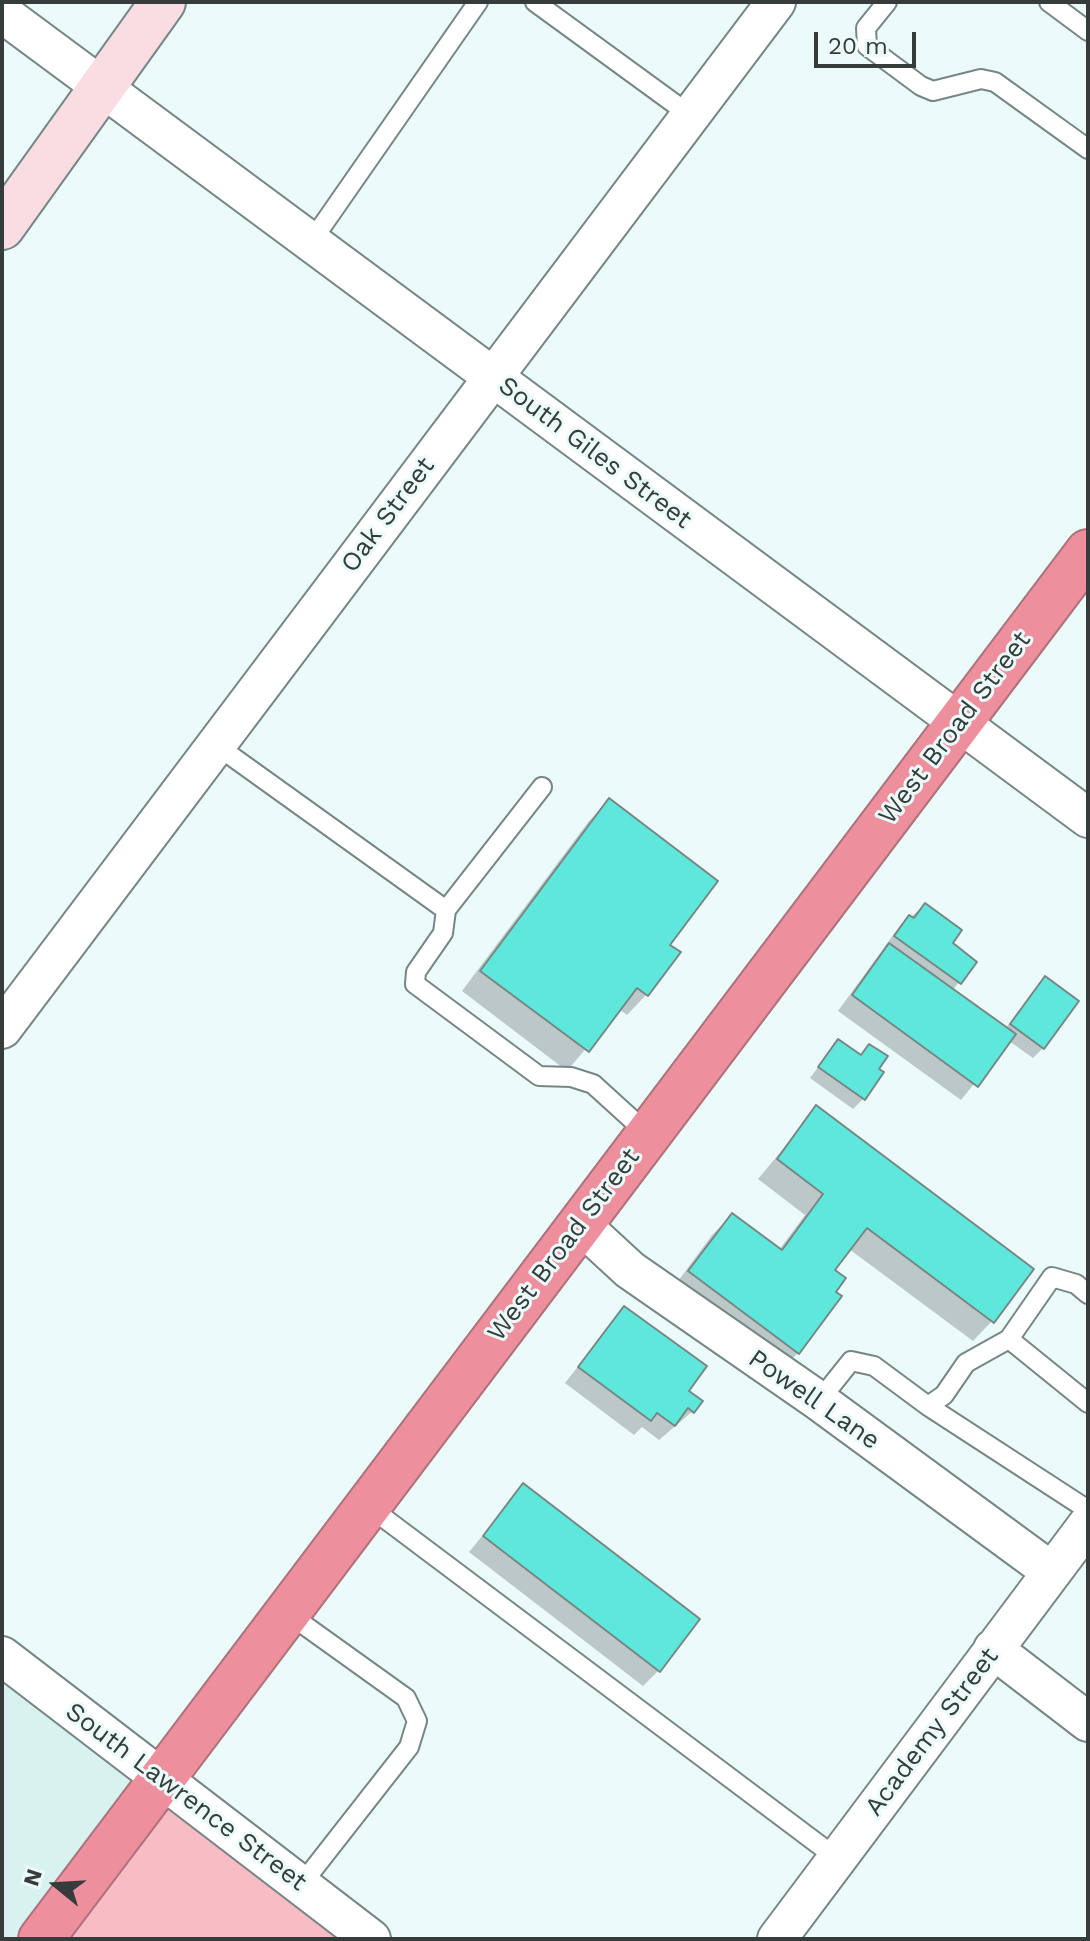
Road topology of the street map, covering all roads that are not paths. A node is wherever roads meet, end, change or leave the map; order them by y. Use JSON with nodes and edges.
{"nodes":[{"id":1,"x":163,"y":2,"type":"edge"},
{"id":2,"x":478,"y":2,"type":"edge"},
{"id":3,"x":535,"y":2,"type":"edge"},
{"id":4,"x":776,"y":2,"type":"edge"},
{"id":5,"x":887,"y":2,"type":"edge"},
{"id":6,"x":1049,"y":2,"type":"edge"},
{"id":7,"x":2,"y":13,"type":"edge"},
{"id":8,"x":1088,"y":31,"type":"edge"},
{"id":9,"x":102,"y":87,"type":"junction"},
{"id":10,"x":690,"y":115,"type":"junction"},
{"id":11,"x":1088,"y":149,"type":"edge"},
{"id":12,"x":2,"y":227,"type":"edge"},
{"id":13,"x":311,"y":242,"type":"junction"},
{"id":14,"x":493,"y":377,"type":"junction"},
{"id":15,"x":1088,"y":552,"type":"edge"},
{"id":16,"x":959,"y":722,"type":"junction"},
{"id":17,"x":216,"y":745,"type":"junction"},
{"id":18,"x":542,"y":787,"type":"dead end"},
{"id":19,"x":1088,"y":818,"type":"edge"},
{"id":20,"x":446,"y":910,"type":"junction"},
{"id":21,"x":2,"y":1029,"type":"edge"},
{"id":22,"x":648,"y":1134,"type":"junction"},
{"id":23,"x":580,"y":1224,"type":"junction"},
{"id":24,"x":1088,"y":1294,"type":"edge"},
{"id":25,"x":1009,"y":1339,"type":"junction"},
{"id":26,"x":819,"y":1401,"type":"junction"},
{"id":27,"x":1088,"y":1403,"type":"edge"},
{"id":28,"x":928,"y":1406,"type":"junction"},
{"id":29,"x":366,"y":1505,"type":"junction"},
{"id":30,"x":1088,"y":1510,"type":"edge"},
{"id":31,"x":1088,"y":1524,"type":"edge"},
{"id":32,"x":1052,"y":1572,"type":"junction"},
{"id":33,"x":286,"y":1612,"type":"junction"},
{"id":34,"x":993,"y":1649,"type":"junction"},
{"id":35,"x":2,"y":1656,"type":"edge"},
{"id":36,"x":1088,"y":1722,"type":"edge"},
{"id":37,"x":161,"y":1779,"type":"junction"},
{"id":38,"x":838,"y":1859,"type":"junction"},
{"id":39,"x":301,"y":1885,"type":"junction"},
{"id":40,"x":41,"y":1939,"type":"edge"},
{"id":41,"x":371,"y":1939,"type":"edge"},
{"id":42,"x":777,"y":1939,"type":"edge"}],
"edges":[{"from":1,"to":9,"type":"street"},
{"from":2,"to":13,"type":"lane"},
{"from":3,"to":10,"type":"lane"},
{"from":4,"to":10,"type":"street","name":"Oak Street"},
{"from":5,"to":11,"type":"lane"},
{"from":6,"to":8,"type":"lane"},
{"from":7,"to":9,"type":"street","name":"South Giles Street"},
{"from":9,"to":12,"type":"street"},
{"from":9,"to":13,"type":"street","name":"South Giles Street"},
{"from":10,"to":14,"type":"street","name":"Oak Street"},
{"from":13,"to":14,"type":"street","name":"South Giles Street"},
{"from":14,"to":16,"type":"street","name":"South Giles Street"},
{"from":14,"to":17,"type":"street","name":"Oak Street"},
{"from":15,"to":16,"type":"highway","name":"West Broad Street"},
{"from":16,"to":19,"type":"street","name":"South Giles Street"},
{"from":16,"to":22,"type":"highway","name":"West Broad Street"},
{"from":17,"to":20,"type":"lane"},
{"from":17,"to":21,"type":"street","name":"Oak Street"},
{"from":18,"to":20,"type":"lane"},
{"from":20,"to":22,"type":"lane"},
{"from":22,"to":23,"type":"highway","name":"West Broad Street"},
{"from":23,"to":26,"type":"street","name":"Powell Lane"},
{"from":23,"to":29,"type":"highway","name":"West Broad Street"},
{"from":24,"to":25,"type":"lane"},
{"from":25,"to":27,"type":"lane"},
{"from":25,"to":28,"type":"lane"},
{"from":26,"to":28,"type":"lane"},
{"from":26,"to":32,"type":"street","name":"Powell Lane"},
{"from":28,"to":30,"type":"lane"},
{"from":29,"to":33,"type":"highway","name":"West Broad Street"},
{"from":29,"to":38,"type":"lane"},
{"from":31,"to":32,"type":"street","name":"Academy Street"},
{"from":32,"to":34,"type":"street","name":"Academy Street"},
{"from":33,"to":37,"type":"highway","name":"West Broad Street"},
{"from":33,"to":39,"type":"lane"},
{"from":34,"to":36,"type":"street"},
{"from":34,"to":38,"type":"street","name":"Academy Street"},
{"from":35,"to":37,"type":"street","name":"South Lawrence Street"},
{"from":37,"to":39,"type":"street","name":"South Lawrence Street"},
{"from":37,"to":40,"type":"highway","name":"West Broad Street"},
{"from":38,"to":42,"type":"street","name":"Academy Street"},
{"from":39,"to":41,"type":"street","name":"South Lawrence Street"}]}
